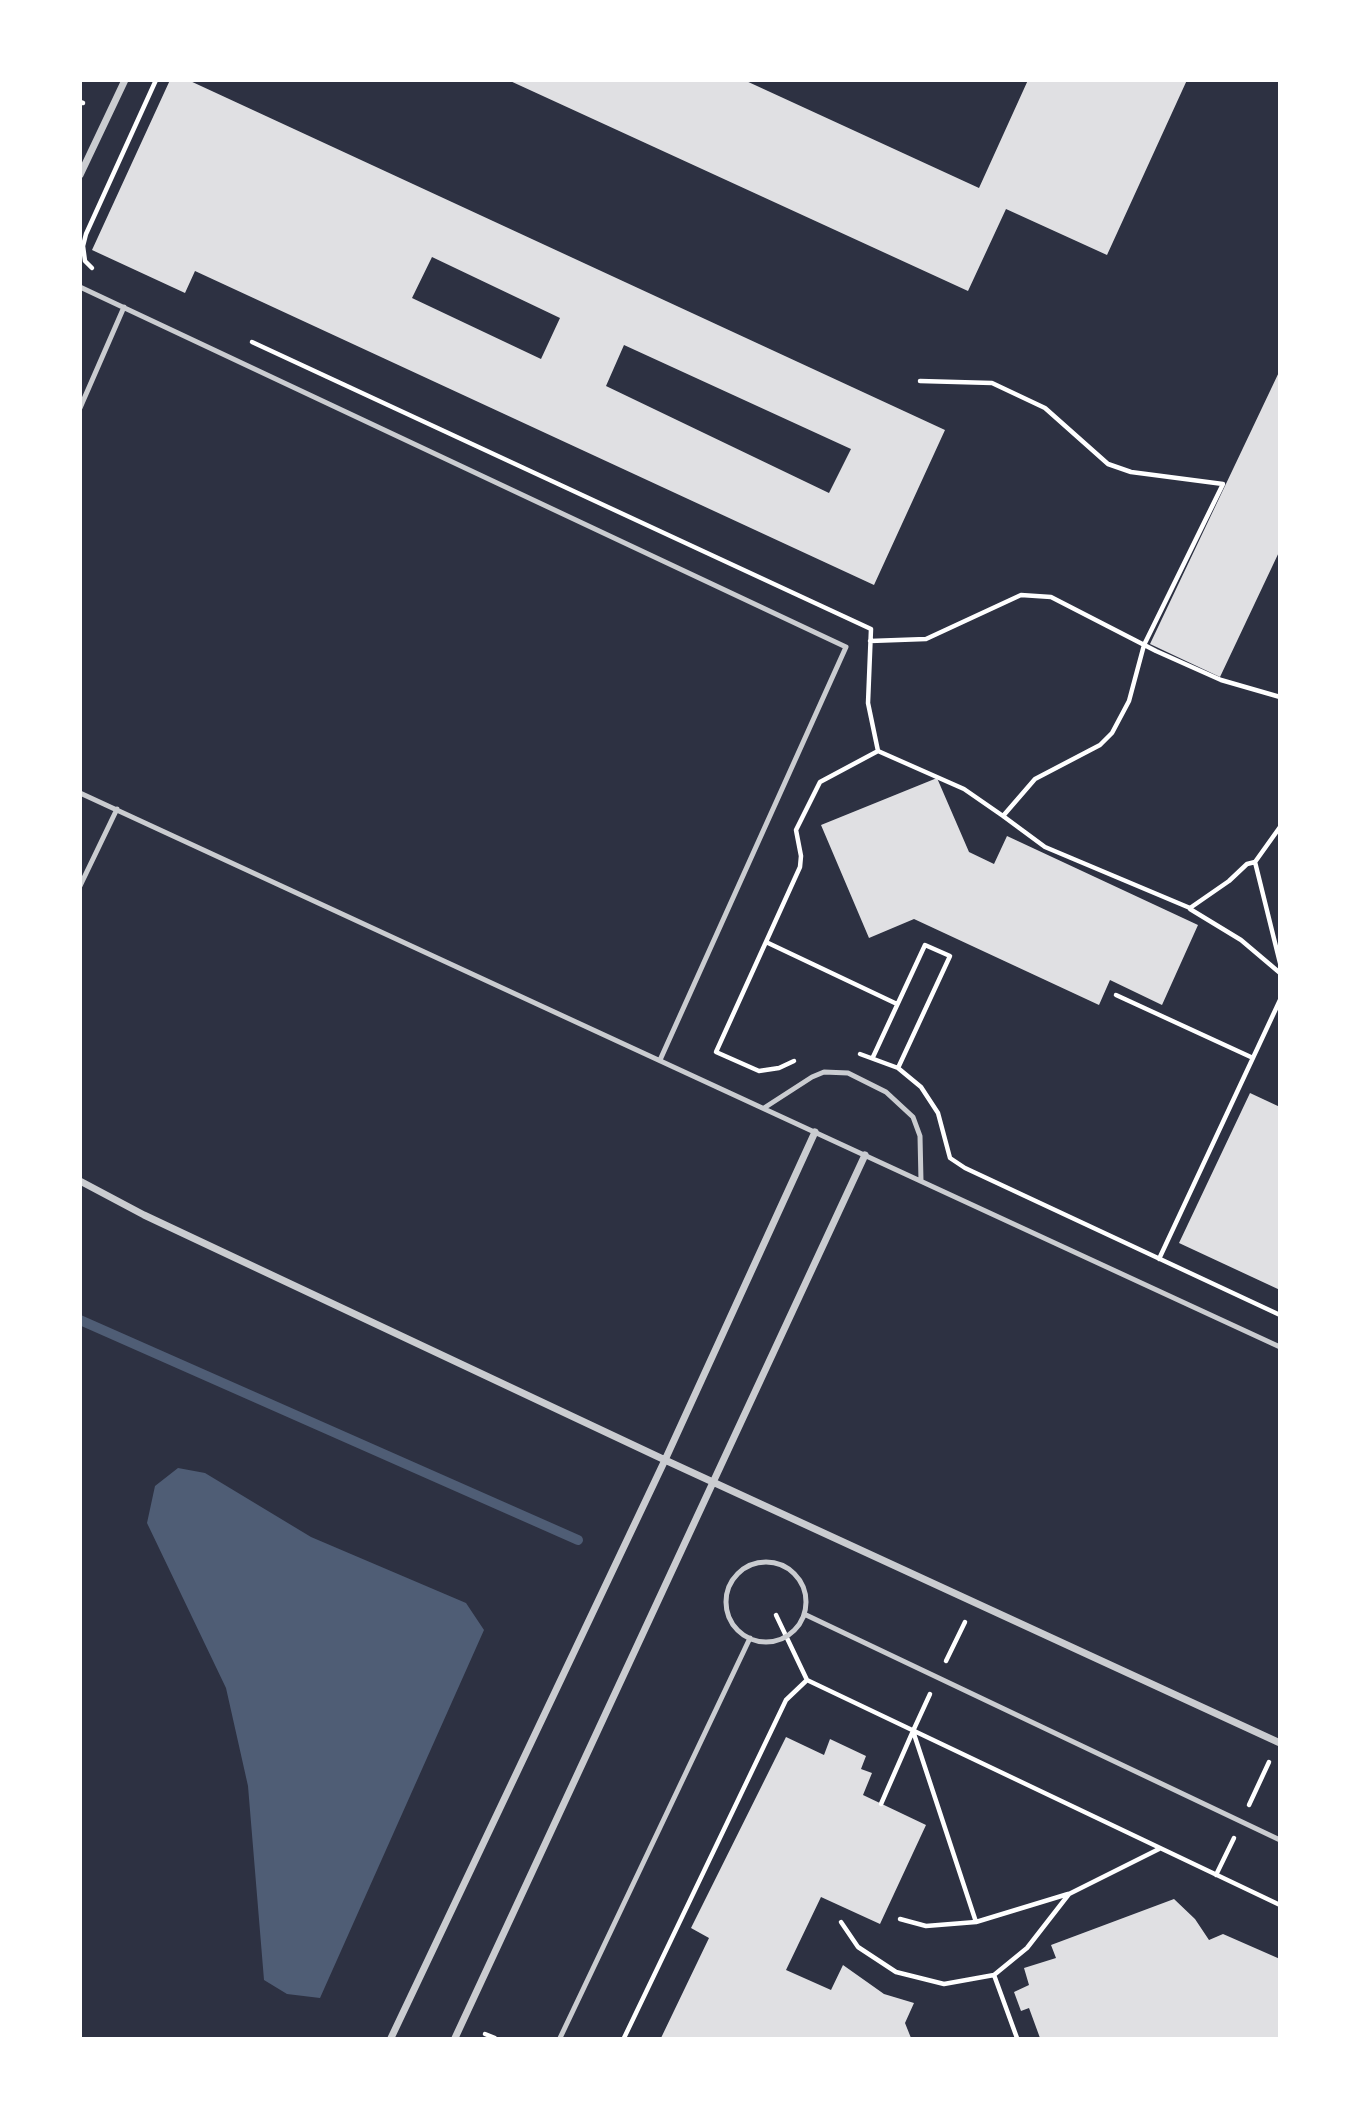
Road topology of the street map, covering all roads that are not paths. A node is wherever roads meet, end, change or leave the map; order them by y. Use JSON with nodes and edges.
{"nodes":[{"id":1,"x":125,"y":80,"type":"edge"},
{"id":2,"x":80,"y":175,"type":"edge"},
{"id":3,"x":80,"y":287,"type":"edge"},
{"id":4,"x":124,"y":307,"type":"junction"},
{"id":5,"x":80,"y":408,"type":"edge"},
{"id":6,"x":80,"y":793,"type":"edge"},
{"id":7,"x":117,"y":809,"type":"junction"},
{"id":8,"x":80,"y":886,"type":"edge"},
{"id":9,"x":660,"y":1060,"type":"junction"},
{"id":10,"x":764,"y":1109,"type":"junction"},
{"id":11,"x":816,"y":1132,"type":"junction"},
{"id":12,"x":865,"y":1155,"type":"junction"},
{"id":13,"x":80,"y":1181,"type":"edge"},
{"id":14,"x":921,"y":1181,"type":"junction"},
{"id":15,"x":1279,"y":1347,"type":"edge"},
{"id":16,"x":665,"y":1460,"type":"junction"},
{"id":17,"x":713,"y":1482,"type":"junction"},
{"id":18,"x":804,"y":1614,"type":"junction"},
{"id":19,"x":750,"y":1638,"type":"junction"},
{"id":20,"x":1279,"y":1744,"type":"edge"},
{"id":21,"x":1279,"y":1840,"type":"edge"},
{"id":22,"x":391,"y":2039,"type":"edge"},
{"id":23,"x":455,"y":2039,"type":"edge"},
{"id":24,"x":560,"y":2039,"type":"edge"}],
"edges":[{"from":1,"to":2,"type":"street"},
{"from":3,"to":4,"type":"lane"},
{"from":4,"to":5,"type":"lane"},
{"from":4,"to":9,"type":"lane"},
{"from":6,"to":7,"type":"lane"},
{"from":7,"to":8,"type":"lane"},
{"from":7,"to":9,"type":"lane"},
{"from":9,"to":10,"type":"lane"},
{"from":10,"to":11,"type":"lane"},
{"from":10,"to":14,"type":"lane"},
{"from":11,"to":12,"type":"lane"},
{"from":11,"to":16,"type":"street"},
{"from":12,"to":14,"type":"lane"},
{"from":12,"to":17,"type":"street"},
{"from":13,"to":16,"type":"street"},
{"from":14,"to":15,"type":"lane"},
{"from":16,"to":17,"type":"street"},
{"from":16,"to":22,"type":"street"},
{"from":17,"to":20,"type":"street"},
{"from":17,"to":23,"type":"street"},
{"from":18,"to":19,"type":"lane"},
{"from":18,"to":19,"type":"lane"},
{"from":18,"to":21,"type":"lane"},
{"from":19,"to":24,"type":"lane"}]}
